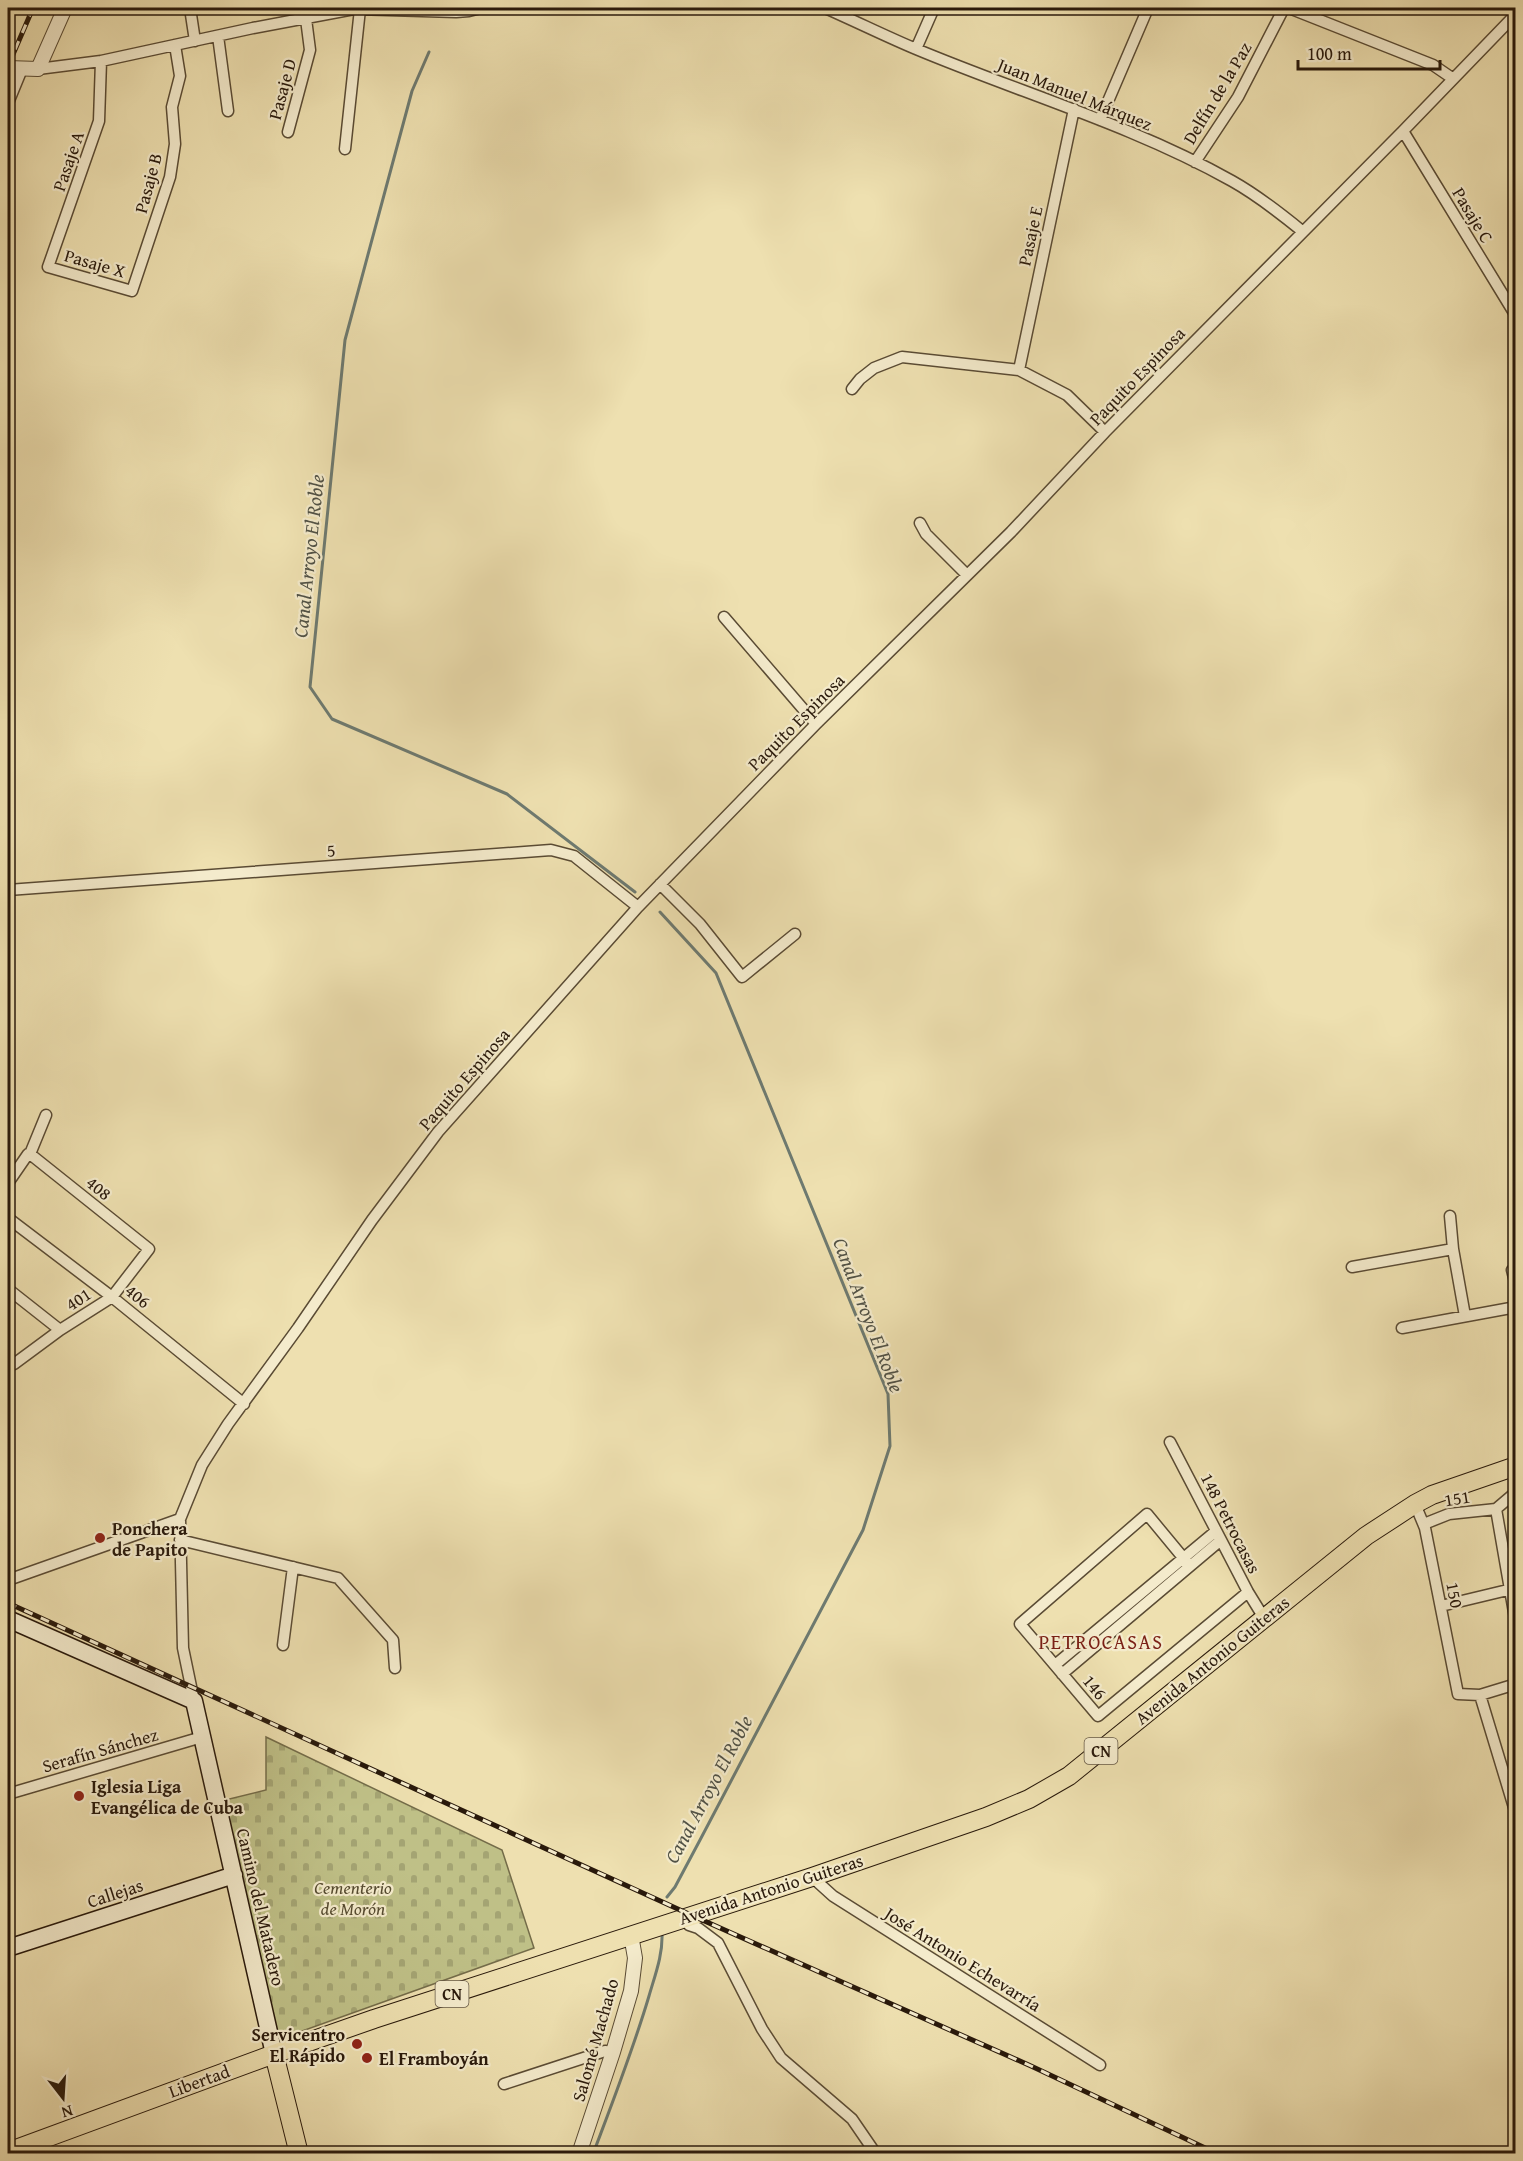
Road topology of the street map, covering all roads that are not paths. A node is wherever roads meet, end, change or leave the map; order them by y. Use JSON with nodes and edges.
{"nodes":[{"id":1,"x":65,"y":8,"type":"edge"},
{"id":2,"x":190,"y":8,"type":"edge"},
{"id":3,"x":481,"y":8,"type":"edge"},
{"id":4,"x":825,"y":8,"type":"edge"},
{"id":5,"x":934,"y":8,"type":"edge"},
{"id":6,"x":1148,"y":8,"type":"edge"},
{"id":7,"x":1284,"y":8,"type":"edge"},
{"id":8,"x":1289,"y":8,"type":"edge"},
{"id":9,"x":356,"y":9,"type":"edge"},
{"id":10,"x":1515,"y":14,"type":"edge"},
{"id":11,"x":306,"y":19,"type":"junction"},
{"id":12,"x":218,"y":36,"type":"junction"},
{"id":13,"x":195,"y":41,"type":"junction"},
{"id":14,"x":175,"y":45,"type":"junction"},
{"id":15,"x":916,"y":49,"type":"junction"},
{"id":16,"x":101,"y":61,"type":"junction"},
{"id":17,"x":14,"y":69,"type":"edge"},
{"id":18,"x":38,"y":69,"type":"junction"},
{"id":19,"x":1452,"y":78,"type":"junction"},
{"id":20,"x":8,"y":103,"type":"edge"},
{"id":21,"x":1074,"y":109,"type":"junction"},
{"id":22,"x":228,"y":111,"type":"dead end"},
{"id":23,"x":1100,"y":120,"type":"junction"},
{"id":24,"x":1403,"y":131,"type":"junction"},
{"id":25,"x":288,"y":132,"type":"dead end"},
{"id":26,"x":345,"y":148,"type":"dead end"},
{"id":27,"x":1195,"y":162,"type":"junction"},
{"id":28,"x":1302,"y":231,"type":"junction"},
{"id":29,"x":48,"y":267,"type":"joint"},
{"id":30,"x":132,"y":291,"type":"joint"},
{"id":31,"x":1515,"y":316,"type":"edge"},
{"id":32,"x":1019,"y":370,"type":"junction"},
{"id":33,"x":852,"y":389,"type":"dead end"},
{"id":34,"x":1105,"y":432,"type":"junction"},
{"id":35,"x":920,"y":523,"type":"dead end"},
{"id":36,"x":967,"y":575,"type":"junction"},
{"id":37,"x":724,"y":617,"type":"dead end"},
{"id":38,"x":816,"y":724,"type":"junction"},
{"id":39,"x":660,"y":884,"type":"junction"},
{"id":40,"x":8,"y":890,"type":"edge"},
{"id":41,"x":638,"y":907,"type":"junction"},
{"id":42,"x":795,"y":934,"type":"dead end"},
{"id":43,"x":46,"y":1115,"type":"dead end"},
{"id":44,"x":29,"y":1154,"type":"junction"},
{"id":45,"x":8,"y":1183,"type":"edge"},
{"id":46,"x":1450,"y":1216,"type":"dead end"},
{"id":47,"x":8,"y":1218,"type":"edge"},
{"id":48,"x":149,"y":1249,"type":"joint"},
{"id":49,"x":1453,"y":1249,"type":"junction"},
{"id":50,"x":1352,"y":1267,"type":"dead end"},
{"id":51,"x":1512,"y":1270,"type":"dead end"},
{"id":52,"x":1515,"y":1286,"type":"edge"},
{"id":53,"x":8,"y":1289,"type":"edge"},
{"id":54,"x":112,"y":1297,"type":"junction"},
{"id":55,"x":1515,"y":1307,"type":"edge"},
{"id":56,"x":1465,"y":1316,"type":"junction"},
{"id":57,"x":1402,"y":1328,"type":"dead end"},
{"id":58,"x":60,"y":1330,"type":"junction"},
{"id":59,"x":11,"y":1362,"type":"edge"},
{"id":60,"x":244,"y":1404,"type":"junction"},
{"id":61,"x":1170,"y":1442,"type":"dead end"},
{"id":62,"x":1515,"y":1466,"type":"edge"},
{"id":63,"x":1515,"y":1492,"type":"edge"},
{"id":64,"x":1415,"y":1504,"type":"junction"},
{"id":65,"x":1496,"y":1509,"type":"junction"},
{"id":66,"x":180,"y":1519,"type":"junction"},
{"id":67,"x":1424,"y":1524,"type":"junction"},
{"id":68,"x":1218,"y":1535,"type":"junction"},
{"id":69,"x":180,"y":1540,"type":"junction"},
{"id":70,"x":1186,"y":1562,"type":"junction"},
{"id":71,"x":293,"y":1567,"type":"junction"},
{"id":72,"x":8,"y":1580,"type":"edge"},
{"id":73,"x":1513,"y":1588,"type":"edge"},
{"id":74,"x":1248,"y":1593,"type":"junction"},
{"id":75,"x":1441,"y":1606,"type":"junction"},
{"id":76,"x":1264,"y":1618,"type":"junction"},
{"id":77,"x":8,"y":1619,"type":"edge"},
{"id":78,"x":1515,"y":1624,"type":"edge"},
{"id":79,"x":283,"y":1645,"type":"dead end"},
{"id":80,"x":395,"y":1668,"type":"dead end"},
{"id":81,"x":1059,"y":1669,"type":"junction"},
{"id":82,"x":1515,"y":1684,"type":"edge"},
{"id":83,"x":1480,"y":1695,"type":"junction"},
{"id":84,"x":194,"y":1701,"type":"junction"},
{"id":85,"x":202,"y":1737,"type":"junction"},
{"id":86,"x":8,"y":1794,"type":"edge"},
{"id":87,"x":1515,"y":1814,"type":"edge"},
{"id":88,"x":234,"y":1875,"type":"junction"},
{"id":89,"x":812,"y":1877,"type":"junction"},
{"id":90,"x":684,"y":1917,"type":"junction"},
{"id":91,"x":631,"y":1935,"type":"junction"},
{"id":92,"x":8,"y":1948,"type":"edge"},
{"id":93,"x":613,"y":2052,"type":"junction"},
{"id":94,"x":274,"y":2054,"type":"junction"},
{"id":95,"x":1100,"y":2065,"type":"dead end"},
{"id":96,"x":504,"y":2084,"type":"dead end"},
{"id":97,"x":8,"y":2152,"type":"edge"},
{"id":98,"x":299,"y":2154,"type":"edge"},
{"id":99,"x":579,"y":2154,"type":"edge"},
{"id":100,"x":876,"y":2154,"type":"edge"}],
"edges":[{"from":1,"to":18,"type":"street"},
{"from":2,"to":13,"type":"street"},
{"from":3,"to":9,"type":"street"},
{"from":4,"to":15,"type":"street","name":"Juan Manuel Márquez"},
{"from":5,"to":15,"type":"street"},
{"from":6,"to":23,"type":"street"},
{"from":7,"to":27,"type":"street","name":"Delfín de la Paz"},
{"from":8,"to":19,"type":"street"},
{"from":9,"to":11,"type":"street"},
{"from":9,"to":26,"type":"street"},
{"from":10,"to":19,"type":"street","name":"Paquito Espinosa"},
{"from":11,"to":12,"type":"street"},
{"from":11,"to":25,"type":"street","name":"Pasaje D"},
{"from":12,"to":13,"type":"street"},
{"from":12,"to":22,"type":"street"},
{"from":13,"to":14,"type":"street"},
{"from":14,"to":16,"type":"street"},
{"from":14,"to":30,"type":"street","name":"Pasaje B"},
{"from":15,"to":21,"type":"street","name":"Juan Manuel Márquez"},
{"from":16,"to":18,"type":"street"},
{"from":16,"to":29,"type":"street","name":"Pasaje A"},
{"from":17,"to":18,"type":"street"},
{"from":17,"to":20,"type":"street"},
{"from":19,"to":24,"type":"street","name":"Paquito Espinosa"},
{"from":21,"to":23,"type":"street","name":"Juan Manuel Márquez"},
{"from":21,"to":32,"type":"street","name":"Pasaje E"},
{"from":23,"to":27,"type":"street","name":"Juan Manuel Márquez"},
{"from":24,"to":28,"type":"street","name":"Paquito Espinosa"},
{"from":24,"to":31,"type":"street","name":"Pasaje C"},
{"from":27,"to":28,"type":"street","name":"Juan Manuel Márquez"},
{"from":28,"to":34,"type":"street","name":"Paquito Espinosa"},
{"from":29,"to":30,"type":"street","name":"Pasaje X"},
{"from":32,"to":33,"type":"street"},
{"from":32,"to":34,"type":"street"},
{"from":34,"to":36,"type":"street","name":"Paquito Espinosa"},
{"from":35,"to":36,"type":"street"},
{"from":36,"to":38,"type":"street","name":"Paquito Espinosa"},
{"from":37,"to":38,"type":"street"},
{"from":38,"to":39,"type":"street","name":"Paquito Espinosa"},
{"from":39,"to":41,"type":"street","name":"Paquito Espinosa"},
{"from":39,"to":42,"type":"street"},
{"from":40,"to":41,"type":"street","name":"5"},
{"from":41,"to":60,"type":"street","name":"Paquito Espinosa"},
{"from":43,"to":44,"type":"street"},
{"from":44,"to":45,"type":"street"},
{"from":44,"to":48,"type":"street","name":"408"},
{"from":46,"to":49,"type":"street"},
{"from":47,"to":54,"type":"street","name":"406"},
{"from":48,"to":54,"type":"street","name":"401"},
{"from":49,"to":50,"type":"street"},
{"from":49,"to":56,"type":"street"},
{"from":51,"to":52,"type":"street"},
{"from":53,"to":58,"type":"street"},
{"from":54,"to":58,"type":"street","name":"401"},
{"from":54,"to":60,"type":"street","name":"406"},
{"from":55,"to":56,"type":"street"},
{"from":56,"to":57,"type":"street"},
{"from":58,"to":59,"type":"street","name":"401"},
{"from":60,"to":66,"type":"street","name":"Paquito Espinosa"},
{"from":61,"to":68,"type":"street","name":"148 Petrocasas"},
{"from":62,"to":64,"type":"main road","name":"Avenida Antonio Guiteras","number":"CN"},
{"from":63,"to":65,"type":"street"},
{"from":64,"to":67,"type":"street","name":"150"},
{"from":64,"to":76,"type":"main road","name":"Avenida Antonio Guiteras","number":"CN"},
{"from":65,"to":67,"type":"street","name":"151"},
{"from":65,"to":73,"type":"street"},
{"from":66,"to":69,"type":"street","name":"Camino del Matadero"},
{"from":66,"to":72,"type":"street"},
{"from":67,"to":75,"type":"street","name":"150"},
{"from":68,"to":70,"type":"street"},
{"from":68,"to":74,"type":"street","name":"148 Petrocasas"},
{"from":69,"to":71,"type":"street"},
{"from":69,"to":84,"type":"street","name":"Camino del Matadero"},
{"from":70,"to":81,"type":"street"},
{"from":70,"to":81,"type":"street","name":"146"},
{"from":71,"to":79,"type":"street"},
{"from":71,"to":80,"type":"street"},
{"from":73,"to":75,"type":"street"},
{"from":73,"to":78,"type":"street"},
{"from":74,"to":76,"type":"street","name":"148 Petrocasas"},
{"from":74,"to":81,"type":"street","name":"146"},
{"from":75,"to":83,"type":"street","name":"150"},
{"from":76,"to":89,"type":"main road","name":"Avenida Antonio Guiteras","number":"CN"},
{"from":77,"to":84,"type":"main road"},
{"from":82,"to":83,"type":"street"},
{"from":83,"to":87,"type":"street"},
{"from":84,"to":85,"type":"main road","name":"Camino del Matadero"},
{"from":85,"to":86,"type":"street","name":"Serafín Sánchez"},
{"from":85,"to":88,"type":"main road","name":"Camino del Matadero"},
{"from":88,"to":92,"type":"main road","name":"Callejas"},
{"from":88,"to":94,"type":"main road","name":"Camino del Matadero"},
{"from":89,"to":90,"type":"main road","name":"Avenida Antonio Guiteras","number":"CN"},
{"from":89,"to":95,"type":"street","name":"José Antonio Echevarría"},
{"from":90,"to":91,"type":"main road","name":"Avenida Antonio Guiteras","number":"CN"},
{"from":90,"to":100,"type":"street"},
{"from":91,"to":93,"type":"street","name":"Salomé Machado"},
{"from":91,"to":94,"type":"main road","name":"Libertad","number":"CN"},
{"from":93,"to":96,"type":"street"},
{"from":93,"to":99,"type":"street","name":"Salomé Machado"},
{"from":94,"to":97,"type":"main road","name":"Libertad","number":"CN"},
{"from":94,"to":98,"type":"main road"}]}
